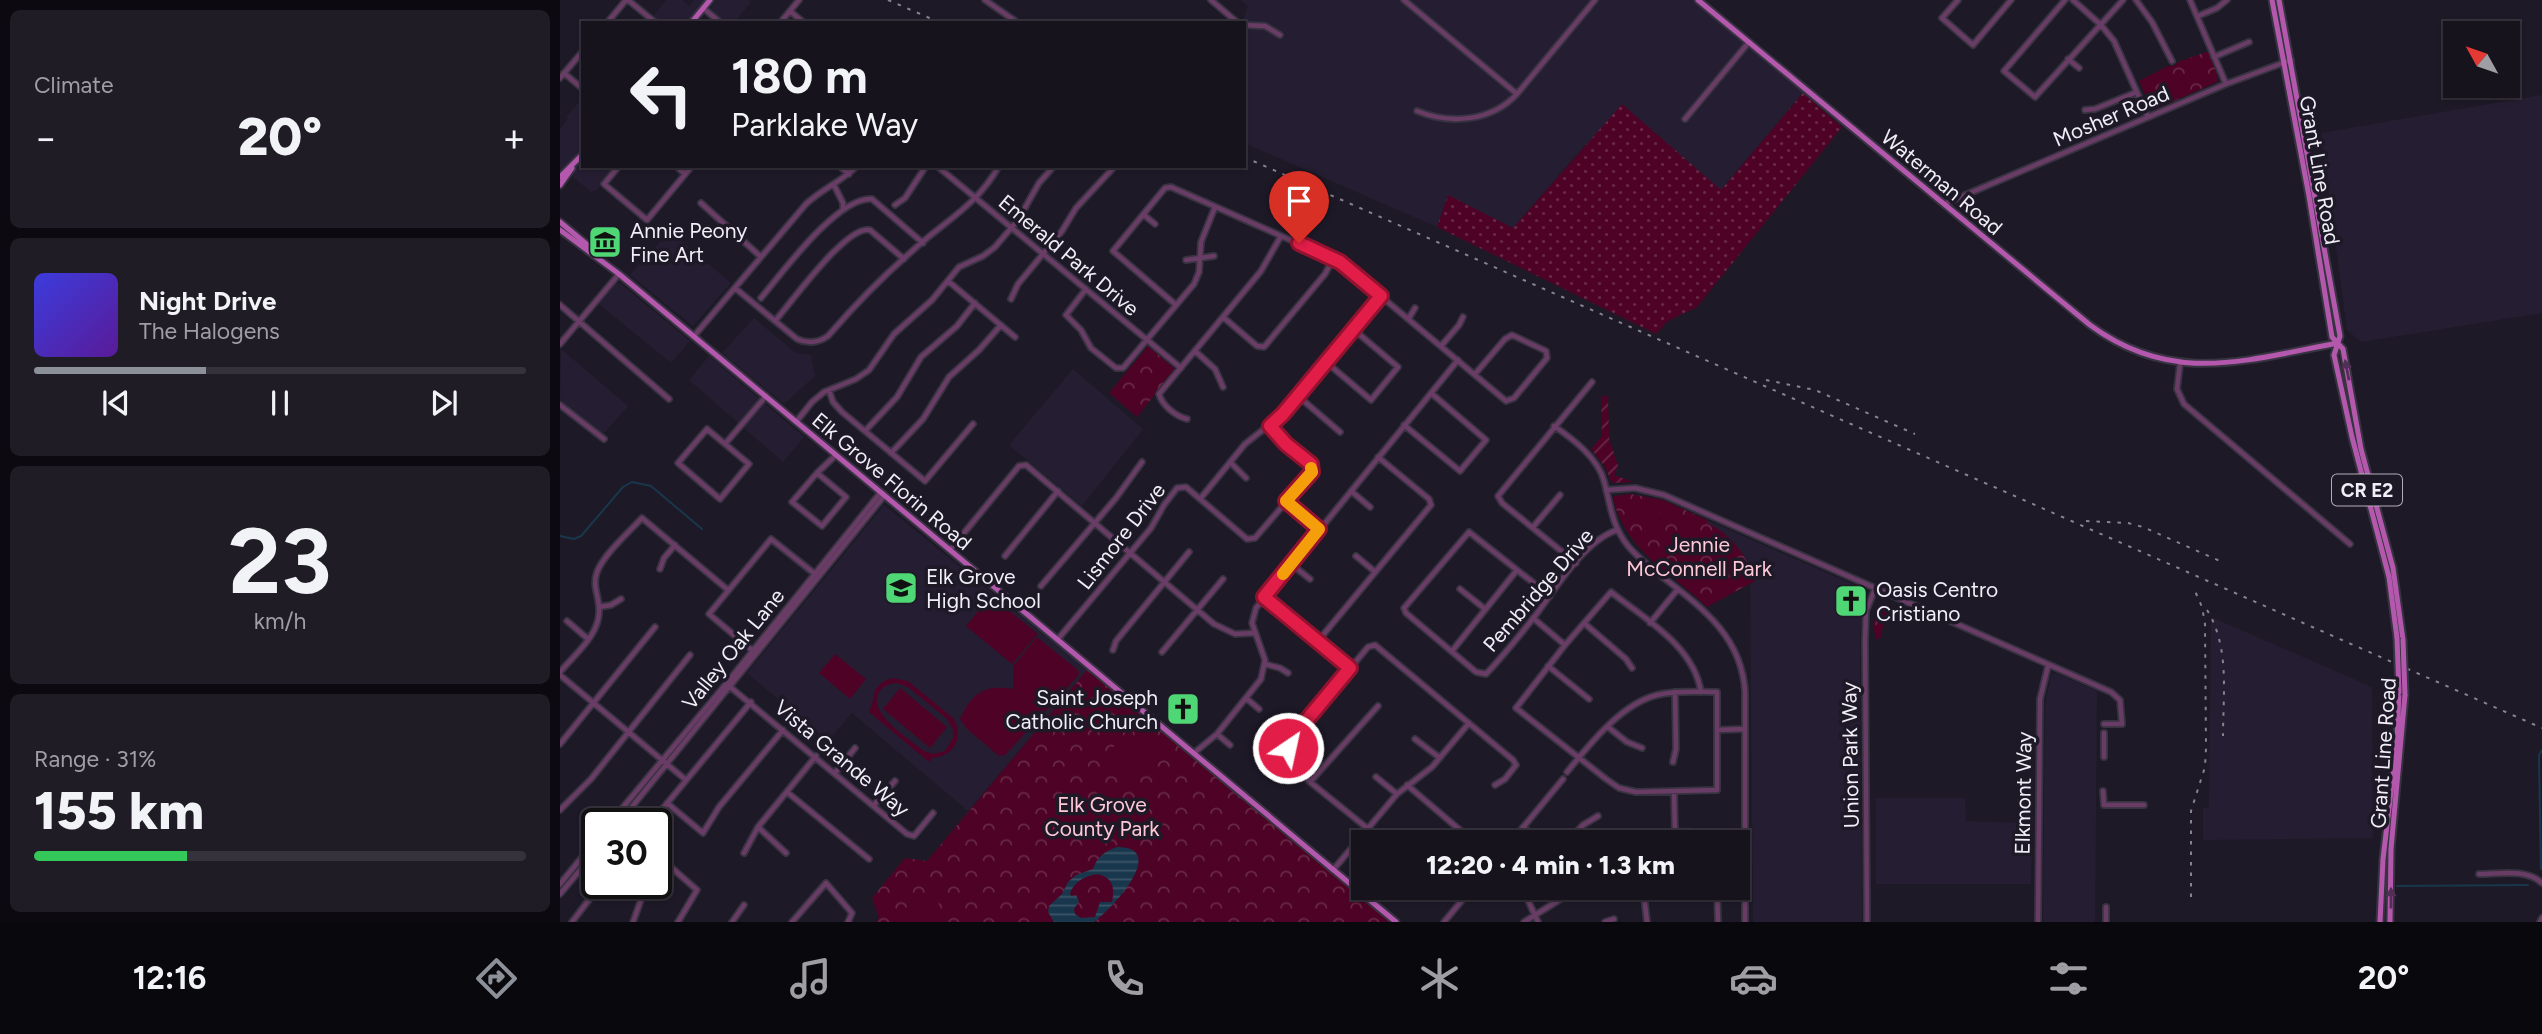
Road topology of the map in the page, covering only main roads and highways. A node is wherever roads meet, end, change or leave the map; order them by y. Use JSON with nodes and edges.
{"nodes":[{"id":1,"x":710,"y":0,"type":"edge"},
{"id":2,"x":1699,"y":0,"type":"edge"},
{"id":3,"x":2273,"y":0,"type":"edge"},
{"id":4,"x":2278,"y":0,"type":"edge"},
{"id":5,"x":693,"y":21,"type":"edge"},
{"id":6,"x":2288,"y":61,"type":"junction"},
{"id":7,"x":581,"y":156,"type":"edge"},
{"id":8,"x":576,"y":162,"type":"junction"},
{"id":9,"x":560,"y":177,"type":"edge"},
{"id":10,"x":560,"y":185,"type":"edge"},
{"id":11,"x":560,"y":222,"type":"edge"},
{"id":12,"x":560,"y":230,"type":"edge"},
{"id":13,"x":594,"y":254,"type":"junction"},
{"id":14,"x":2338,"y":343,"type":"junction"},
{"id":15,"x":2402,"y":693,"type":"junction"},
{"id":16,"x":1396,"y":922,"type":"edge"},
{"id":17,"x":2380,"y":922,"type":"edge"},
{"id":18,"x":2390,"y":922,"type":"edge"}],
"edges":[{"from":1,"to":5,"type":"main road"},
{"from":2,"to":14,"type":"main road","name":"Waterman Road"},
{"from":3,"to":6,"type":"main road","name":"Grant Line Road","number":"CR E2"},
{"from":4,"to":6,"type":"main road","name":"Grant Line Road","number":"CR E2"},
{"from":6,"to":14,"type":"main road","name":"Grant Line Road","number":"CR E2"},
{"from":7,"to":8,"type":"main road"},
{"from":8,"to":9,"type":"main road"},
{"from":8,"to":10,"type":"main road"},
{"from":11,"to":13,"type":"main road","name":"Elk Grove Florin Road"},
{"from":12,"to":13,"type":"main road","name":"Elk Grove Florin Road"},
{"from":13,"to":16,"type":"main road","name":"Elk Grove Florin Road"},
{"from":14,"to":15,"type":"main road","name":"Grant Line Road","number":"CR E2","bridge":true},
{"from":15,"to":17,"type":"main road","name":"Grant Line Road","number":"CR E2"},
{"from":18,"to":15,"type":"main road","name":"Grant Line Road","number":"CR E2","one_way":true}]}
